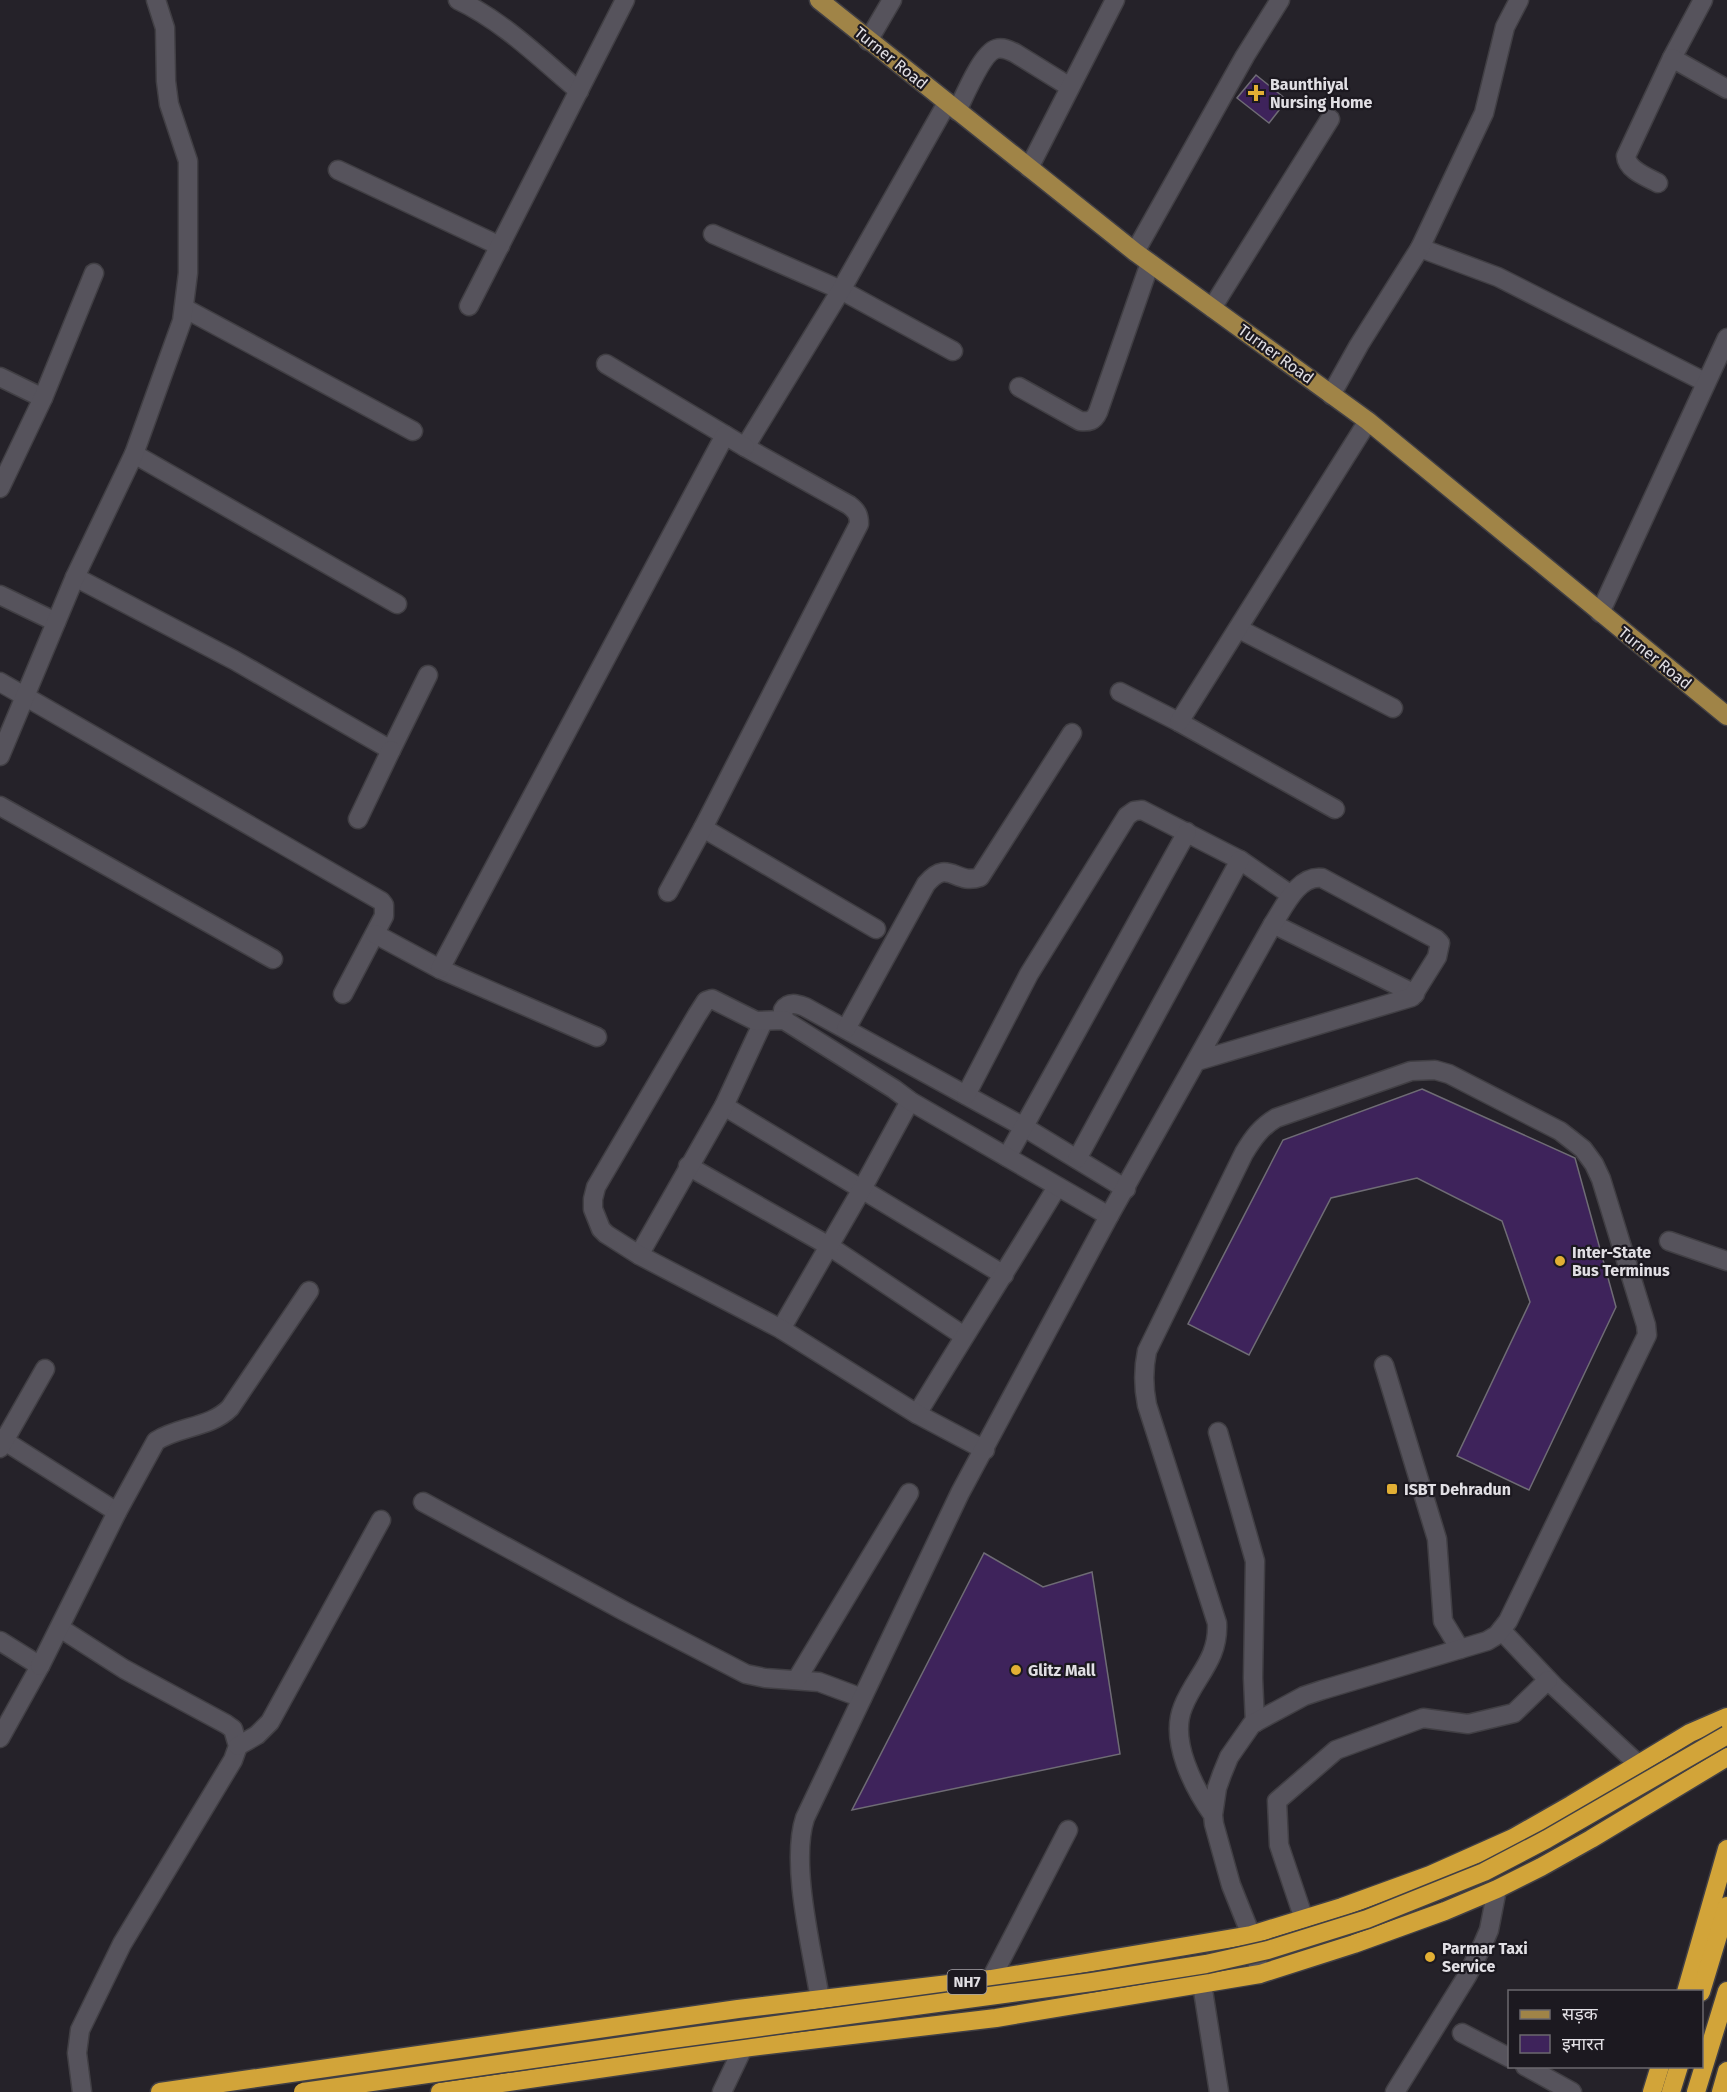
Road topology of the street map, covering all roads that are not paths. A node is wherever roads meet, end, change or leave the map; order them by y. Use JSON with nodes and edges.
{"nodes":[{"id":1,"x":156,"y":0,"type":"edge"},
{"id":2,"x":458,"y":0,"type":"edge"},
{"id":3,"x":625,"y":0,"type":"edge"},
{"id":4,"x":819,"y":0,"type":"edge"},
{"id":5,"x":892,"y":0,"type":"edge"},
{"id":6,"x":1115,"y":0,"type":"edge"},
{"id":7,"x":1280,"y":0,"type":"edge"},
{"id":8,"x":1519,"y":0,"type":"edge"},
{"id":9,"x":1703,"y":0,"type":"edge"},
{"id":10,"x":868,"y":41,"type":"junction"},
{"id":11,"x":1672,"y":58,"type":"junction"},
{"id":12,"x":1070,"y":87,"type":"junction"},
{"id":13,"x":1727,"y":89,"type":"edge"},
{"id":14,"x":579,"y":91,"type":"junction"},
{"id":15,"x":952,"y":107,"type":"junction"},
{"id":16,"x":1330,"y":119,"type":"dead end"},
{"id":17,"x":1029,"y":168,"type":"junction"},
{"id":18,"x":338,"y":170,"type":"dead end"},
{"id":19,"x":1658,"y":183,"type":"dead end"},
{"id":20,"x":713,"y":234,"type":"dead end"},
{"id":21,"x":500,"y":246,"type":"junction"},
{"id":22,"x":1420,"y":248,"type":"junction"},
{"id":23,"x":1142,"y":257,"type":"junction"},
{"id":24,"x":94,"y":273,"type":"dead end"},
{"id":25,"x":840,"y":290,"type":"junction"},
{"id":26,"x":469,"y":306,"type":"dead end"},
{"id":27,"x":184,"y":308,"type":"junction"},
{"id":28,"x":1212,"y":308,"type":"junction"},
{"id":29,"x":1727,"y":338,"type":"edge"},
{"id":30,"x":953,"y":351,"type":"dead end"},
{"id":31,"x":606,"y":364,"type":"dead end"},
{"id":32,"x":0,"y":377,"type":"edge"},
{"id":33,"x":1705,"y":382,"type":"junction"},
{"id":34,"x":1019,"y":387,"type":"dead end"},
{"id":35,"x":1331,"y":395,"type":"junction"},
{"id":36,"x":43,"y":399,"type":"junction"},
{"id":37,"x":1368,"y":421,"type":"junction"},
{"id":38,"x":412,"y":431,"type":"dead end"},
{"id":39,"x":724,"y":435,"type":"junction"},
{"id":40,"x":745,"y":447,"type":"junction"},
{"id":41,"x":134,"y":454,"type":"junction"},
{"id":42,"x":0,"y":488,"type":"edge"},
{"id":43,"x":75,"y":577,"type":"junction"},
{"id":44,"x":0,"y":595,"type":"edge"},
{"id":45,"x":397,"y":604,"type":"dead end"},
{"id":46,"x":1600,"y":613,"type":"junction"},
{"id":47,"x":56,"y":622,"type":"junction"},
{"id":48,"x":1239,"y":629,"type":"junction"},
{"id":49,"x":428,"y":675,"type":"dead end"},
{"id":50,"x":0,"y":682,"type":"edge"},
{"id":51,"x":1120,"y":692,"type":"dead end"},
{"id":52,"x":25,"y":697,"type":"junction"},
{"id":53,"x":1393,"y":708,"type":"dead end"},
{"id":54,"x":1725,"y":708,"type":"edge"},
{"id":55,"x":1179,"y":722,"type":"junction"},
{"id":56,"x":1072,"y":733,"type":"dead end"},
{"id":57,"x":391,"y":750,"type":"junction"},
{"id":58,"x":0,"y":756,"type":"edge"},
{"id":59,"x":0,"y":806,"type":"edge"},
{"id":60,"x":1335,"y":809,"type":"dead end"},
{"id":61,"x":358,"y":819,"type":"dead end"},
{"id":62,"x":704,"y":828,"type":"junction"},
{"id":63,"x":1187,"y":832,"type":"junction"},
{"id":64,"x":1240,"y":860,"type":"junction"},
{"id":65,"x":668,"y":892,"type":"dead end"},
{"id":66,"x":1291,"y":895,"type":"junction"},
{"id":67,"x":1273,"y":924,"type":"junction"},
{"id":68,"x":876,"y":929,"type":"dead end"},
{"id":69,"x":375,"y":934,"type":"junction"},
{"id":70,"x":273,"y":959,"type":"dead end"},
{"id":71,"x":440,"y":969,"type":"junction"},
{"id":72,"x":343,"y":994,"type":"dead end"},
{"id":73,"x":1415,"y":994,"type":"junction"},
{"id":74,"x":784,"y":1020,"type":"junction"},
{"id":75,"x":763,"y":1022,"type":"junction"},
{"id":76,"x":846,"y":1029,"type":"junction"},
{"id":77,"x":597,"y":1037,"type":"dead end"},
{"id":78,"x":1197,"y":1061,"type":"junction"},
{"id":79,"x":908,"y":1062,"type":"junction"},
{"id":80,"x":894,"y":1089,"type":"junction"},
{"id":81,"x":966,"y":1095,"type":"junction"},
{"id":82,"x":910,"y":1101,"type":"junction"},
{"id":83,"x":724,"y":1106,"type":"junction"},
{"id":84,"x":1024,"y":1127,"type":"junction"},
{"id":85,"x":1007,"y":1157,"type":"junction"},
{"id":86,"x":1077,"y":1159,"type":"junction"},
{"id":87,"x":688,"y":1166,"type":"junction"},
{"id":88,"x":1056,"y":1186,"type":"junction"},
{"id":89,"x":1126,"y":1188,"type":"junction"},
{"id":90,"x":862,"y":1189,"type":"junction"},
{"id":91,"x":1109,"y":1216,"type":"junction"},
{"id":92,"x":1669,"y":1241,"type":"dead end"},
{"id":93,"x":829,"y":1246,"type":"junction"},
{"id":94,"x":639,"y":1255,"type":"junction"},
{"id":95,"x":1727,"y":1262,"type":"edge"},
{"id":96,"x":1004,"y":1275,"type":"junction"},
{"id":97,"x":309,"y":1291,"type":"dead end"},
{"id":98,"x":781,"y":1329,"type":"junction"},
{"id":99,"x":964,"y":1336,"type":"junction"},
{"id":100,"x":1384,"y":1365,"type":"dead end"},
{"id":101,"x":45,"y":1369,"type":"dead end"},
{"id":102,"x":917,"y":1414,"type":"junction"},
{"id":103,"x":1218,"y":1432,"type":"dead end"},
{"id":104,"x":1,"y":1442,"type":"edge"},
{"id":105,"x":985,"y":1450,"type":"junction"},
{"id":106,"x":909,"y":1493,"type":"dead end"},
{"id":107,"x":423,"y":1502,"type":"dead end"},
{"id":108,"x":117,"y":1512,"type":"junction"},
{"id":109,"x":381,"y":1520,"type":"dead end"},
{"id":110,"x":60,"y":1628,"type":"junction"},
{"id":111,"x":1501,"y":1630,"type":"junction"},
{"id":112,"x":0,"y":1641,"type":"edge"},
{"id":113,"x":1460,"y":1649,"type":"junction"},
{"id":114,"x":40,"y":1666,"type":"junction"},
{"id":115,"x":797,"y":1679,"type":"junction"},
{"id":116,"x":1548,"y":1680,"type":"junction"},
{"id":117,"x":862,"y":1698,"type":"junction"},
{"id":118,"x":1727,"y":1718,"type":"edge"},
{"id":119,"x":1255,"y":1723,"type":"junction"},
{"id":120,"x":1727,"y":1735,"type":"edge"},
{"id":121,"x":0,"y":1737,"type":"edge"},
{"id":122,"x":238,"y":1746,"type":"junction"},
{"id":123,"x":1727,"y":1757,"type":"edge"},
{"id":124,"x":1638,"y":1764,"type":"junction"},
{"id":125,"x":1213,"y":1815,"type":"junction"},
{"id":126,"x":1068,"y":1830,"type":"dead end"},
{"id":127,"x":1727,"y":1849,"type":"edge"},
{"id":128,"x":1497,"y":1889,"type":"junction"},
{"id":129,"x":1727,"y":1906,"type":"edge"},
{"id":130,"x":1304,"y":1919,"type":"junction"},
{"id":131,"x":1251,"y":1935,"type":"junction"},
{"id":132,"x":1260,"y":1974,"type":"junction"},
{"id":133,"x":991,"y":1979,"type":"junction"},
{"id":134,"x":1202,"y":1984,"type":"junction"},
{"id":135,"x":1687,"y":1990,"type":"edge"},
{"id":136,"x":1702,"y":1990,"type":"edge"},
{"id":137,"x":1727,"y":1991,"type":"edge"},
{"id":138,"x":820,"y":1999,"type":"junction"},
{"id":139,"x":1462,"y":2033,"type":"dead end"},
{"id":140,"x":744,"y":2048,"type":"junction"},
{"id":141,"x":1508,"y":2057,"type":"edge"},
{"id":142,"x":1527,"y":2068,"type":"edge"},
{"id":143,"x":1660,"y":2068,"type":"edge"},
{"id":144,"x":1679,"y":2068,"type":"edge"},
{"id":145,"x":1727,"y":2071,"type":"edge"},
{"id":146,"x":82,"y":2092,"type":"edge"},
{"id":147,"x":160,"y":2092,"type":"edge"},
{"id":148,"x":303,"y":2092,"type":"edge"},
{"id":149,"x":440,"y":2092,"type":"edge"},
{"id":150,"x":722,"y":2092,"type":"edge"},
{"id":151,"x":1219,"y":2092,"type":"edge"},
{"id":152,"x":1395,"y":2092,"type":"edge"},
{"id":153,"x":1572,"y":2092,"type":"edge"},
{"id":154,"x":1652,"y":2092,"type":"edge"},
{"id":155,"x":1671,"y":2092,"type":"edge"},
{"id":156,"x":1696,"y":2092,"type":"edge"},
{"id":157,"x":1721,"y":2092,"type":"edge"}],
"edges":[{"from":1,"to":27,"type":"street"},
{"from":2,"to":14,"type":"street"},
{"from":3,"to":14,"type":"street"},
{"from":4,"to":10,"type":"main road","name":"Turner Road"},
{"from":5,"to":10,"type":"street"},
{"from":6,"to":12,"type":"street"},
{"from":7,"to":23,"type":"street"},
{"from":8,"to":22,"type":"street"},
{"from":9,"to":11,"type":"street"},
{"from":10,"to":15,"type":"main road","name":"Turner Road"},
{"from":11,"to":13,"type":"street"},
{"from":11,"to":19,"type":"street"},
{"from":12,"to":15,"type":"street"},
{"from":12,"to":17,"type":"street"},
{"from":14,"to":21,"type":"street"},
{"from":15,"to":17,"type":"main road","name":"Turner Road"},
{"from":15,"to":25,"type":"street"},
{"from":16,"to":28,"type":"street"},
{"from":17,"to":23,"type":"main road","name":"Turner Road"},
{"from":18,"to":21,"type":"street"},
{"from":20,"to":25,"type":"street"},
{"from":21,"to":26,"type":"street"},
{"from":22,"to":33,"type":"street"},
{"from":22,"to":35,"type":"street"},
{"from":23,"to":28,"type":"main road","name":"Turner Road"},
{"from":23,"to":34,"type":"street"},
{"from":24,"to":36,"type":"street"},
{"from":25,"to":30,"type":"street"},
{"from":25,"to":40,"type":"street"},
{"from":27,"to":38,"type":"street"},
{"from":27,"to":41,"type":"street"},
{"from":28,"to":35,"type":"main road","name":"Turner Road"},
{"from":29,"to":33,"type":"street"},
{"from":31,"to":39,"type":"street"},
{"from":32,"to":36,"type":"street"},
{"from":33,"to":46,"type":"street"},
{"from":35,"to":37,"type":"main road","name":"Turner Road"},
{"from":36,"to":42,"type":"street"},
{"from":37,"to":46,"type":"main road","name":"Turner Road"},
{"from":37,"to":48,"type":"street"},
{"from":39,"to":40,"type":"street"},
{"from":39,"to":71,"type":"street"},
{"from":40,"to":62,"type":"street"},
{"from":41,"to":43,"type":"street"},
{"from":41,"to":45,"type":"street"},
{"from":43,"to":47,"type":"street"},
{"from":43,"to":57,"type":"street"},
{"from":44,"to":47,"type":"street"},
{"from":46,"to":54,"type":"main road","name":"Turner Road"},
{"from":47,"to":52,"type":"street"},
{"from":48,"to":53,"type":"street"},
{"from":48,"to":55,"type":"street"},
{"from":49,"to":57,"type":"street"},
{"from":50,"to":52,"type":"street"},
{"from":51,"to":55,"type":"street"},
{"from":52,"to":58,"type":"street"},
{"from":52,"to":69,"type":"street"},
{"from":55,"to":60,"type":"street"},
{"from":56,"to":76,"type":"street"},
{"from":57,"to":61,"type":"street"},
{"from":59,"to":70,"type":"street"},
{"from":62,"to":65,"type":"street"},
{"from":62,"to":68,"type":"street"},
{"from":63,"to":64,"type":"street"},
{"from":63,"to":81,"type":"street"},
{"from":63,"to":84,"type":"street"},
{"from":64,"to":66,"type":"street"},
{"from":64,"to":86,"type":"street"},
{"from":66,"to":67,"type":"street"},
{"from":66,"to":73,"type":"street"},
{"from":67,"to":73,"type":"street"},
{"from":67,"to":78,"type":"street"},
{"from":69,"to":71,"type":"street"},
{"from":69,"to":72,"type":"street"},
{"from":71,"to":77,"type":"street"},
{"from":73,"to":78,"type":"street"},
{"from":74,"to":75,"type":"street"},
{"from":74,"to":76,"type":"street"},
{"from":74,"to":80,"type":"street"},
{"from":75,"to":83,"type":"street"},
{"from":75,"to":94,"type":"street"},
{"from":76,"to":79,"type":"street"},
{"from":78,"to":89,"type":"street"},
{"from":79,"to":80,"type":"street"},
{"from":79,"to":81,"type":"street"},
{"from":80,"to":82,"type":"street"},
{"from":81,"to":84,"type":"street"},
{"from":82,"to":85,"type":"street"},
{"from":82,"to":90,"type":"street"},
{"from":83,"to":87,"type":"street"},
{"from":83,"to":90,"type":"street"},
{"from":84,"to":85,"type":"street"},
{"from":84,"to":86,"type":"street"},
{"from":85,"to":88,"type":"street"},
{"from":86,"to":89,"type":"street"},
{"from":87,"to":93,"type":"street"},
{"from":87,"to":94,"type":"street"},
{"from":88,"to":91,"type":"street"},
{"from":88,"to":96,"type":"street"},
{"from":89,"to":91,"type":"street"},
{"from":90,"to":93,"type":"street"},
{"from":90,"to":96,"type":"street"},
{"from":91,"to":105,"type":"street"},
{"from":92,"to":95,"type":"street"},
{"from":93,"to":98,"type":"street"},
{"from":93,"to":99,"type":"street"},
{"from":94,"to":98,"type":"street"},
{"from":96,"to":99,"type":"street"},
{"from":97,"to":108,"type":"street"},
{"from":98,"to":102,"type":"street"},
{"from":99,"to":102,"type":"street"},
{"from":100,"to":113,"type":"street"},
{"from":101,"to":104,"type":"street"},
{"from":102,"to":105,"type":"street"},
{"from":103,"to":119,"type":"street"},
{"from":104,"to":108,"type":"street"},
{"from":105,"to":117,"type":"street"},
{"from":106,"to":115,"type":"street"},
{"from":107,"to":115,"type":"street"},
{"from":108,"to":110,"type":"street"},
{"from":109,"to":122,"type":"street"},
{"from":110,"to":114,"type":"street"},
{"from":110,"to":122,"type":"street"},
{"from":111,"to":113,"type":"street"},
{"from":111,"to":116,"type":"street"},
{"from":111,"to":125,"type":"street"},
{"from":112,"to":114,"type":"street"},
{"from":113,"to":119,"type":"street"},
{"from":114,"to":121,"type":"street"},
{"from":115,"to":117,"type":"street"},
{"from":116,"to":124,"type":"street"},
{"from":116,"to":130,"type":"street"},
{"from":117,"to":138,"type":"street"},
{"from":118,"to":124,"type":"highway","number":"NH7"},
{"from":119,"to":125,"type":"street"},
{"from":120,"to":148,"type":"highway","bridge":true},
{"from":122,"to":146,"type":"street"},
{"from":123,"to":128,"type":"highway","number":"NH7"},
{"from":124,"to":130,"type":"highway","number":"NH7"},
{"from":125,"to":131,"type":"street"},
{"from":126,"to":133,"type":"street"},
{"from":127,"to":135,"type":"highway"},
{"from":128,"to":132,"type":"highway","number":"NH7"},
{"from":128,"to":152,"type":"street"},
{"from":129,"to":136,"type":"highway"},
{"from":130,"to":131,"type":"highway","number":"NH7"},
{"from":131,"to":132,"type":"street"},
{"from":131,"to":133,"type":"highway","number":"NH7"},
{"from":132,"to":134,"type":"highway","number":"NH7"},
{"from":133,"to":138,"type":"highway","number":"NH7"},
{"from":134,"to":140,"type":"highway","number":"NH7"},
{"from":134,"to":151,"type":"street"},
{"from":137,"to":156,"type":"highway"},
{"from":138,"to":147,"type":"highway","number":"NH7"},
{"from":139,"to":141,"type":"street"},
{"from":140,"to":149,"type":"highway","number":"NH7"},
{"from":140,"to":150,"type":"street"},
{"from":142,"to":153,"type":"street"},
{"from":143,"to":154,"type":"highway"},
{"from":144,"to":155,"type":"highway"},
{"from":145,"to":157,"type":"highway"}]}
